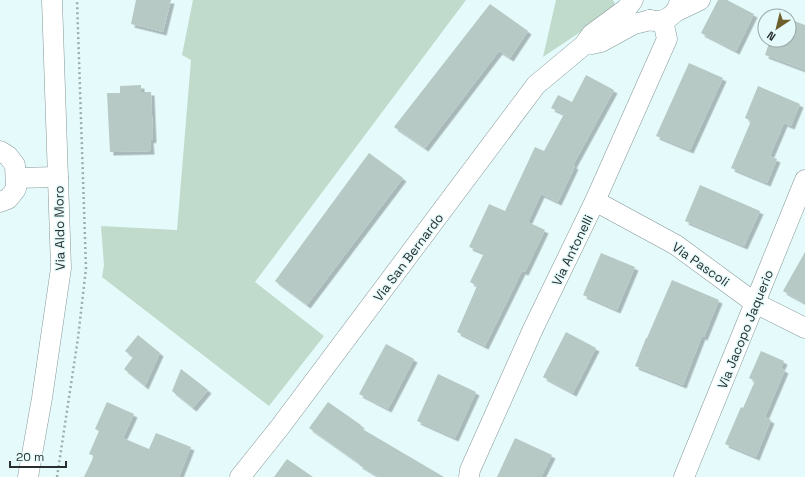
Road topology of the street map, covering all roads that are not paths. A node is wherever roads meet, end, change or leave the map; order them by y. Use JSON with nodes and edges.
{"nodes":[{"id":1,"x":52,"y":0,"type":"edge"},
{"id":2,"x":634,"y":0,"type":"edge"},
{"id":3,"x":700,"y":0,"type":"edge"},
{"id":4,"x":667,"y":13,"type":"edge"},
{"id":5,"x":584,"y":45,"type":"junction"},
{"id":6,"x":0,"y":152,"type":"edge"},
{"id":7,"x":58,"y":177,"type":"junction"},
{"id":8,"x":16,"y":178,"type":"junction"},
{"id":9,"x":805,"y":180,"type":"edge"},
{"id":10,"x":595,"y":201,"type":"junction"},
{"id":11,"x":0,"y":202,"type":"edge"},
{"id":12,"x":755,"y":303,"type":"junction"},
{"id":13,"x":805,"y":328,"type":"edge"},
{"id":14,"x":28,"y":477,"type":"edge"},
{"id":15,"x":240,"y":477,"type":"edge"},
{"id":16,"x":468,"y":477,"type":"edge"},
{"id":17,"x":684,"y":477,"type":"edge"}],
"edges":[{"from":1,"to":7,"type":"street","name":"Via Aldo Moro"},
{"from":2,"to":4,"type":"street"},
{"from":2,"to":5,"type":"street","name":"Via San Bernardo"},
{"from":3,"to":4,"type":"street","name":"Via San Bernardo"},
{"from":4,"to":5,"type":"street","name":"Via San Bernardo"},
{"from":4,"to":10,"type":"street","name":"Via Antonelli"},
{"from":5,"to":15,"type":"street","name":"Via San Bernardo"},
{"from":6,"to":8,"type":"street"},
{"from":7,"to":8,"type":"street"},
{"from":7,"to":14,"type":"street","name":"Via Aldo Moro"},
{"from":8,"to":11,"type":"street"},
{"from":9,"to":12,"type":"street","name":"Via Jacopo Jaquerio"},
{"from":10,"to":12,"type":"street","name":"Via Pascoli"},
{"from":10,"to":16,"type":"street","name":"Via Antonelli"},
{"from":12,"to":13,"type":"street","name":"Via Pascoli"},
{"from":12,"to":17,"type":"street","name":"Via Jacopo Jaquerio"}]}
